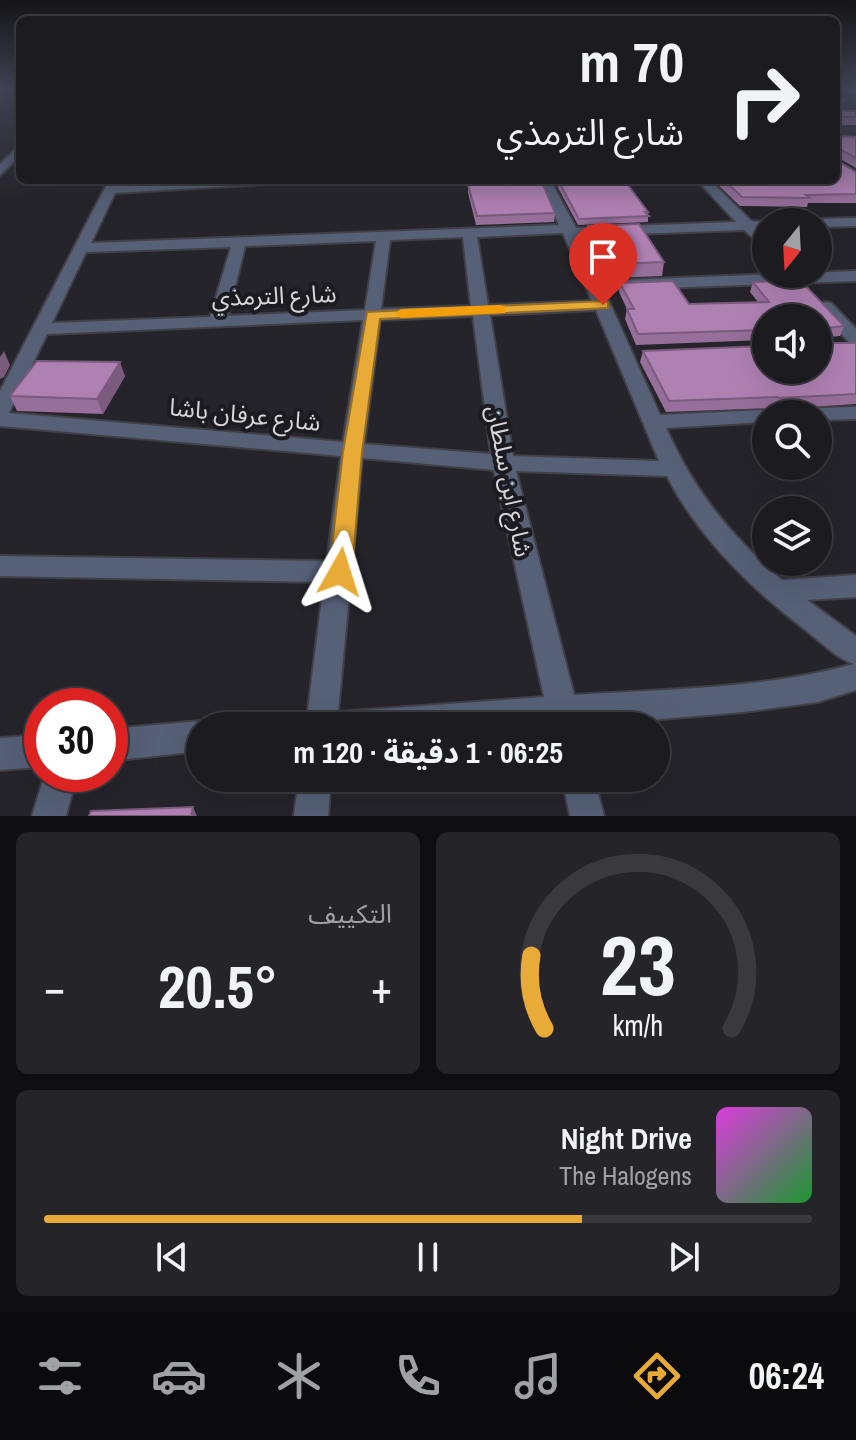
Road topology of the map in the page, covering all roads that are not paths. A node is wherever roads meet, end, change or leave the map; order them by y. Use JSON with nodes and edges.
{"nodes":[{"id":1,"x":113,"y":184,"type":"edge"},
{"id":2,"x":546,"y":184,"type":"edge"},
{"id":3,"x":707,"y":184,"type":"edge"},
{"id":4,"x":856,"y":222,"type":"edge"},
{"id":5,"x":832,"y":223,"type":"edge"},
{"id":6,"x":747,"y":225,"type":"junction"},
{"id":7,"x":752,"y":225,"type":"edge"},
{"id":8,"x":752,"y":230,"type":"edge"},
{"id":9,"x":570,"y":231,"type":"junction"},
{"id":10,"x":469,"y":233,"type":"junction"},
{"id":11,"x":384,"y":235,"type":"junction"},
{"id":12,"x":239,"y":242,"type":"junction"},
{"id":13,"x":82,"y":248,"type":"junction"},
{"id":14,"x":832,"y":276,"type":"edge"},
{"id":15,"x":856,"y":276,"type":"edge"},
{"id":16,"x":752,"y":280,"type":"edge"},
{"id":17,"x":807,"y":288,"type":"edge"},
{"id":18,"x":599,"y":296,"type":"junction"},
{"id":19,"x":481,"y":310,"type":"junction"},
{"id":20,"x":373,"y":315,"type":"junction"},
{"id":21,"x":218,"y":320,"type":"junction"},
{"id":22,"x":43,"y":329,"type":"junction"},
{"id":23,"x":856,"y":341,"type":"edge"},
{"id":24,"x":832,"y":345,"type":"edge"},
{"id":25,"x":0,"y":411,"type":"edge"},
{"id":26,"x":856,"y":413,"type":"edge"},
{"id":27,"x":832,"y":414,"type":"edge"},
{"id":28,"x":752,"y":417,"type":"edge"},
{"id":29,"x":0,"y":419,"type":"edge"},
{"id":30,"x":654,"y":422,"type":"junction"},
{"id":31,"x":352,"y":452,"type":"junction"},
{"id":32,"x":503,"y":463,"type":"junction"},
{"id":33,"x":676,"y":469,"type":"junction"},
{"id":34,"x":0,"y":566,"type":"edge"},
{"id":35,"x":340,"y":572,"type":"junction"},
{"id":36,"x":856,"y":586,"type":"edge"},
{"id":37,"x":777,"y":591,"type":"junction"},
{"id":38,"x":856,"y":652,"type":"edge"},
{"id":39,"x":856,"y":677,"type":"edge"},
{"id":40,"x":323,"y":712,"type":"edge"},
{"id":41,"x":562,"y":712,"type":"edge"},
{"id":42,"x":624,"y":712,"type":"edge"},
{"id":43,"x":186,"y":737,"type":"edge"},
{"id":44,"x":128,"y":743,"type":"edge"},
{"id":45,"x":24,"y":752,"type":"edge"},
{"id":46,"x":0,"y":754,"type":"edge"},
{"id":47,"x":56,"y":792,"type":"edge"},
{"id":48,"x":314,"y":792,"type":"edge"},
{"id":49,"x":581,"y":792,"type":"edge"},
{"id":50,"x":49,"y":816,"type":"edge"},
{"id":51,"x":311,"y":816,"type":"edge"},
{"id":52,"x":587,"y":816,"type":"edge"}],
"edges":[{"from":1,"to":13,"type":"street"},
{"from":2,"to":9,"type":"street"},
{"from":3,"to":6,"type":"street"},
{"from":4,"to":5,"type":"street"},
{"from":6,"to":7,"type":"street"},
{"from":6,"to":8,"type":"street"},
{"from":6,"to":9,"type":"street"},
{"from":9,"to":10,"type":"street"},
{"from":9,"to":18,"type":"street"},
{"from":10,"to":11,"type":"street"},
{"from":10,"to":19,"type":"street","name":"شارع ابن سلطان"},
{"from":11,"to":12,"type":"street"},
{"from":11,"to":20,"type":"street"},
{"from":12,"to":13,"type":"street"},
{"from":12,"to":21,"type":"street"},
{"from":13,"to":22,"type":"street"},
{"from":14,"to":15,"type":"street","name":"شارع الترمذي"},
{"from":16,"to":18,"type":"street","name":"شارع الترمذي"},
{"from":17,"to":23,"type":"street"},
{"from":18,"to":19,"type":"street","name":"شارع الترمذي"},
{"from":18,"to":30,"type":"street"},
{"from":19,"to":20,"type":"street","name":"شارع الترمذي"},
{"from":19,"to":32,"type":"street","name":"شارع ابن سلطان"},
{"from":20,"to":21,"type":"street","name":"شارع الترمذي"},
{"from":20,"to":31,"type":"street"},
{"from":21,"to":22,"type":"street","name":"شارع الترمذي"},
{"from":22,"to":25,"type":"street"},
{"from":23,"to":24,"type":"street"},
{"from":26,"to":27,"type":"street"},
{"from":28,"to":30,"type":"street"},
{"from":29,"to":31,"type":"street","name":"شارع عرفان باشا"},
{"from":30,"to":33,"type":"street"},
{"from":31,"to":32,"type":"street","name":"شارع عرفان باشا"},
{"from":31,"to":35,"type":"street"},
{"from":32,"to":33,"type":"street","name":"شارع عرفان باشا"},
{"from":32,"to":41,"type":"street","name":"شارع ابن سلطان"},
{"from":33,"to":37,"type":"street"},
{"from":34,"to":35,"type":"street"},
{"from":35,"to":40,"type":"street"},
{"from":36,"to":37,"type":"street"},
{"from":37,"to":38,"type":"street"},
{"from":39,"to":42,"type":"street"},
{"from":43,"to":44,"type":"street"},
{"from":45,"to":46,"type":"street"},
{"from":47,"to":50,"type":"street"},
{"from":48,"to":51,"type":"street"},
{"from":49,"to":52,"type":"street"}]}
